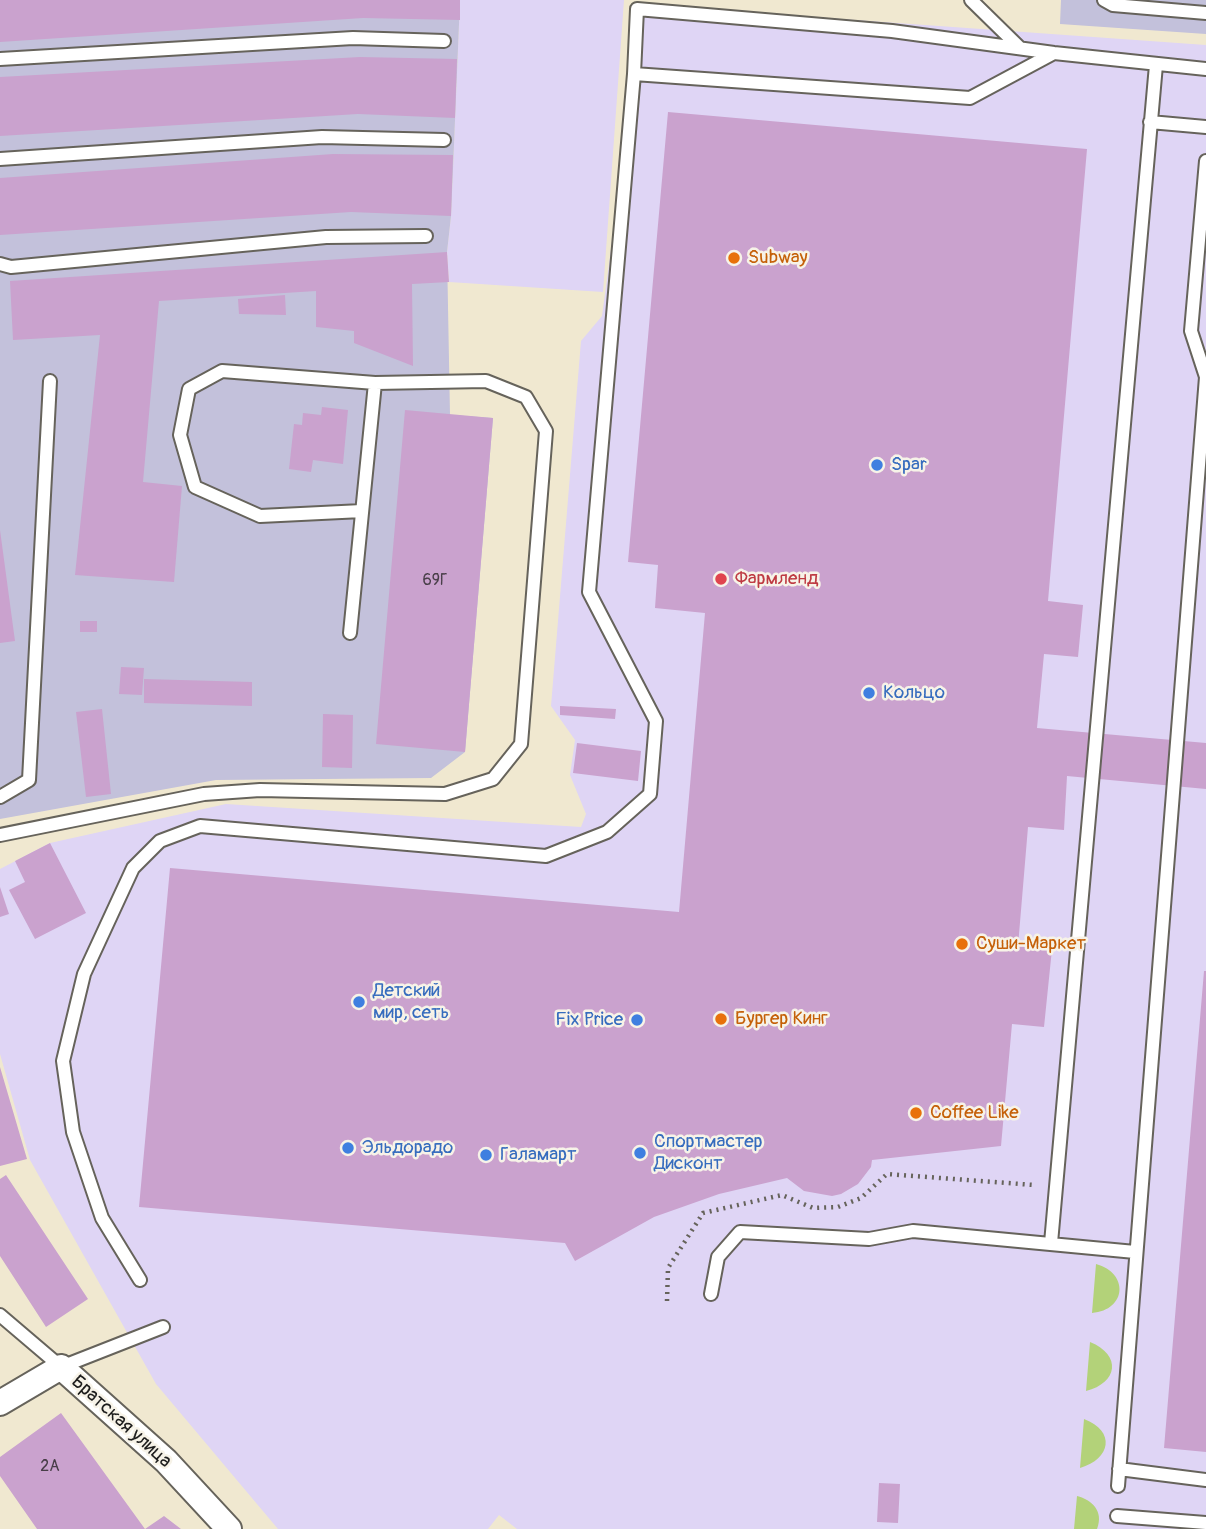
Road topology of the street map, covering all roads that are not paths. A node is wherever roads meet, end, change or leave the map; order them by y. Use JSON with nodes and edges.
{"nodes":[{"id":1,"x":971,"y":0,"type":"edge"},
{"id":2,"x":1104,"y":0,"type":"edge"},
{"id":3,"x":638,"y":4,"type":"edge"},
{"id":4,"x":1206,"y":13,"type":"edge"},
{"id":5,"x":444,"y":41,"type":"dead end"},
{"id":6,"x":1020,"y":48,"type":"junction"},
{"id":7,"x":1054,"y":53,"type":"junction"},
{"id":8,"x":0,"y":59,"type":"edge"},
{"id":9,"x":1156,"y":65,"type":"junction"},
{"id":10,"x":1206,"y":69,"type":"edge"},
{"id":11,"x":634,"y":74,"type":"junction"},
{"id":12,"x":1150,"y":122,"type":"junction"},
{"id":13,"x":1206,"y":127,"type":"edge"},
{"id":14,"x":444,"y":140,"type":"dead end"},
{"id":15,"x":0,"y":159,"type":"edge"},
{"id":16,"x":1206,"y":160,"type":"edge"},
{"id":17,"x":426,"y":236,"type":"dead end"},
{"id":18,"x":0,"y":264,"type":"edge"},
{"id":19,"x":1206,"y":377,"type":"edge"},
{"id":20,"x":50,"y":381,"type":"dead end"},
{"id":21,"x":375,"y":383,"type":"junction"},
{"id":22,"x":1203,"y":451,"type":"edge"},
{"id":23,"x":362,"y":511,"type":"junction"},
{"id":24,"x":1200,"y":530,"type":"edge"},
{"id":25,"x":350,"y":633,"type":"dead end"},
{"id":26,"x":0,"y":797,"type":"edge"},
{"id":27,"x":0,"y":835,"type":"edge"},
{"id":28,"x":1051,"y":1243,"type":"junction"},
{"id":29,"x":1135,"y":1252,"type":"junction"},
{"id":30,"x":140,"y":1280,"type":"dead end"},
{"id":31,"x":711,"y":1294,"type":"dead end"},
{"id":32,"x":0,"y":1315,"type":"edge"},
{"id":33,"x":163,"y":1327,"type":"dead end"},
{"id":34,"x":61,"y":1367,"type":"junction"},
{"id":35,"x":0,"y":1403,"type":"edge"},
{"id":36,"x":1119,"y":1469,"type":"junction"},
{"id":37,"x":1206,"y":1480,"type":"edge"},
{"id":38,"x":1118,"y":1486,"type":"dead end"},
{"id":39,"x":1117,"y":1516,"type":"dead end"},
{"id":40,"x":1206,"y":1523,"type":"edge"},
{"id":41,"x":229,"y":1529,"type":"edge"}],
"edges":[{"from":1,"to":6,"type":"lane"},
{"from":2,"to":4,"type":"lane"},
{"from":3,"to":6,"type":"lane"},
{"from":3,"to":11,"type":"lane"},
{"from":5,"to":8,"type":"lane"},
{"from":6,"to":7,"type":"lane"},
{"from":7,"to":9,"type":"lane"},
{"from":7,"to":11,"type":"lane"},
{"from":9,"to":10,"type":"lane"},
{"from":9,"to":12,"type":"lane"},
{"from":11,"to":30,"type":"lane"},
{"from":12,"to":13,"type":"lane"},
{"from":12,"to":28,"type":"lane"},
{"from":14,"to":15,"type":"lane"},
{"from":16,"to":19,"type":"lane"},
{"from":17,"to":18,"type":"lane"},
{"from":19,"to":22,"type":"lane"},
{"from":20,"to":26,"type":"lane"},
{"from":21,"to":23,"type":"lane"},
{"from":21,"to":23,"type":"lane"},
{"from":21,"to":27,"type":"lane"},
{"from":22,"to":24,"type":"lane"},
{"from":23,"to":25,"type":"lane"},
{"from":24,"to":29,"type":"lane"},
{"from":28,"to":29,"type":"lane"},
{"from":28,"to":31,"type":"lane"},
{"from":29,"to":36,"type":"lane"},
{"from":32,"to":34,"type":"lane"},
{"from":33,"to":34,"type":"lane"},
{"from":34,"to":35,"type":"street","name":"Братская улица"},
{"from":34,"to":41,"type":"street","name":"Братская улица"},
{"from":36,"to":37,"type":"lane"},
{"from":36,"to":38,"type":"lane"},
{"from":39,"to":40,"type":"lane"}]}
